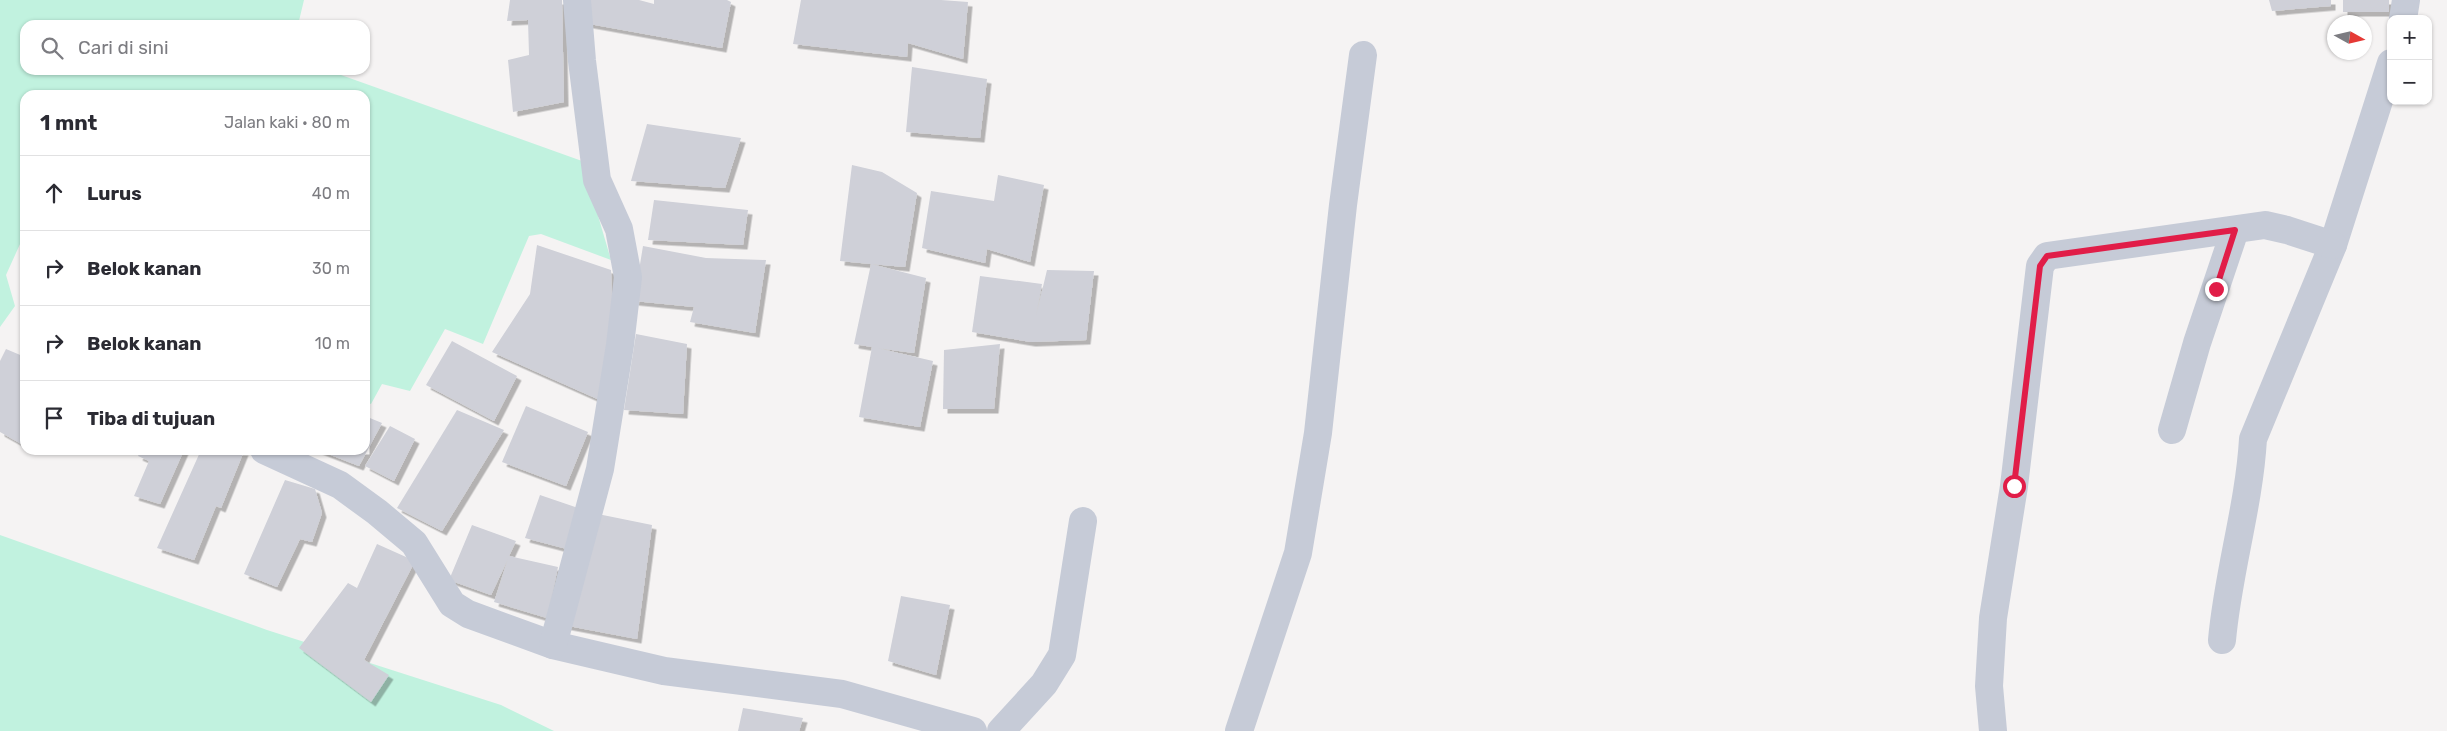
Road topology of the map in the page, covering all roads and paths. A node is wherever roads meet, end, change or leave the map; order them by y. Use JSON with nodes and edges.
{"nodes":[{"id":1,"x":577,"y":0,"type":"edge"},
{"id":2,"x":2406,"y":0,"type":"edge"},
{"id":3,"x":2404,"y":15,"type":"edge"},
{"id":4,"x":1363,"y":54,"type":"dead end"},
{"id":5,"x":2387,"y":76,"type":"edge"},
{"id":6,"x":2235,"y":230,"type":"junction"},
{"id":7,"x":2333,"y":245,"type":"junction"},
{"id":8,"x":2172,"y":430,"type":"dead end"},
{"id":9,"x":275,"y":455,"type":"edge"},
{"id":10,"x":1083,"y":521,"type":"dead end"},
{"id":11,"x":2222,"y":640,"type":"dead end"},
{"id":12,"x":552,"y":645,"type":"junction"},
{"id":13,"x":973,"y":731,"type":"edge"},
{"id":14,"x":1001,"y":731,"type":"edge"},
{"id":15,"x":1239,"y":731,"type":"edge"},
{"id":16,"x":1993,"y":731,"type":"edge"}],
"edges":[{"from":1,"to":12,"type":"street"},
{"from":2,"to":3,"type":"street"},
{"from":4,"to":15,"type":"street"},
{"from":5,"to":7,"type":"street"},
{"from":6,"to":7,"type":"street"},
{"from":6,"to":8,"type":"street"},
{"from":6,"to":16,"type":"street"},
{"from":7,"to":11,"type":"street"},
{"from":9,"to":12,"type":"street"},
{"from":10,"to":14,"type":"street"},
{"from":12,"to":13,"type":"street"}]}
